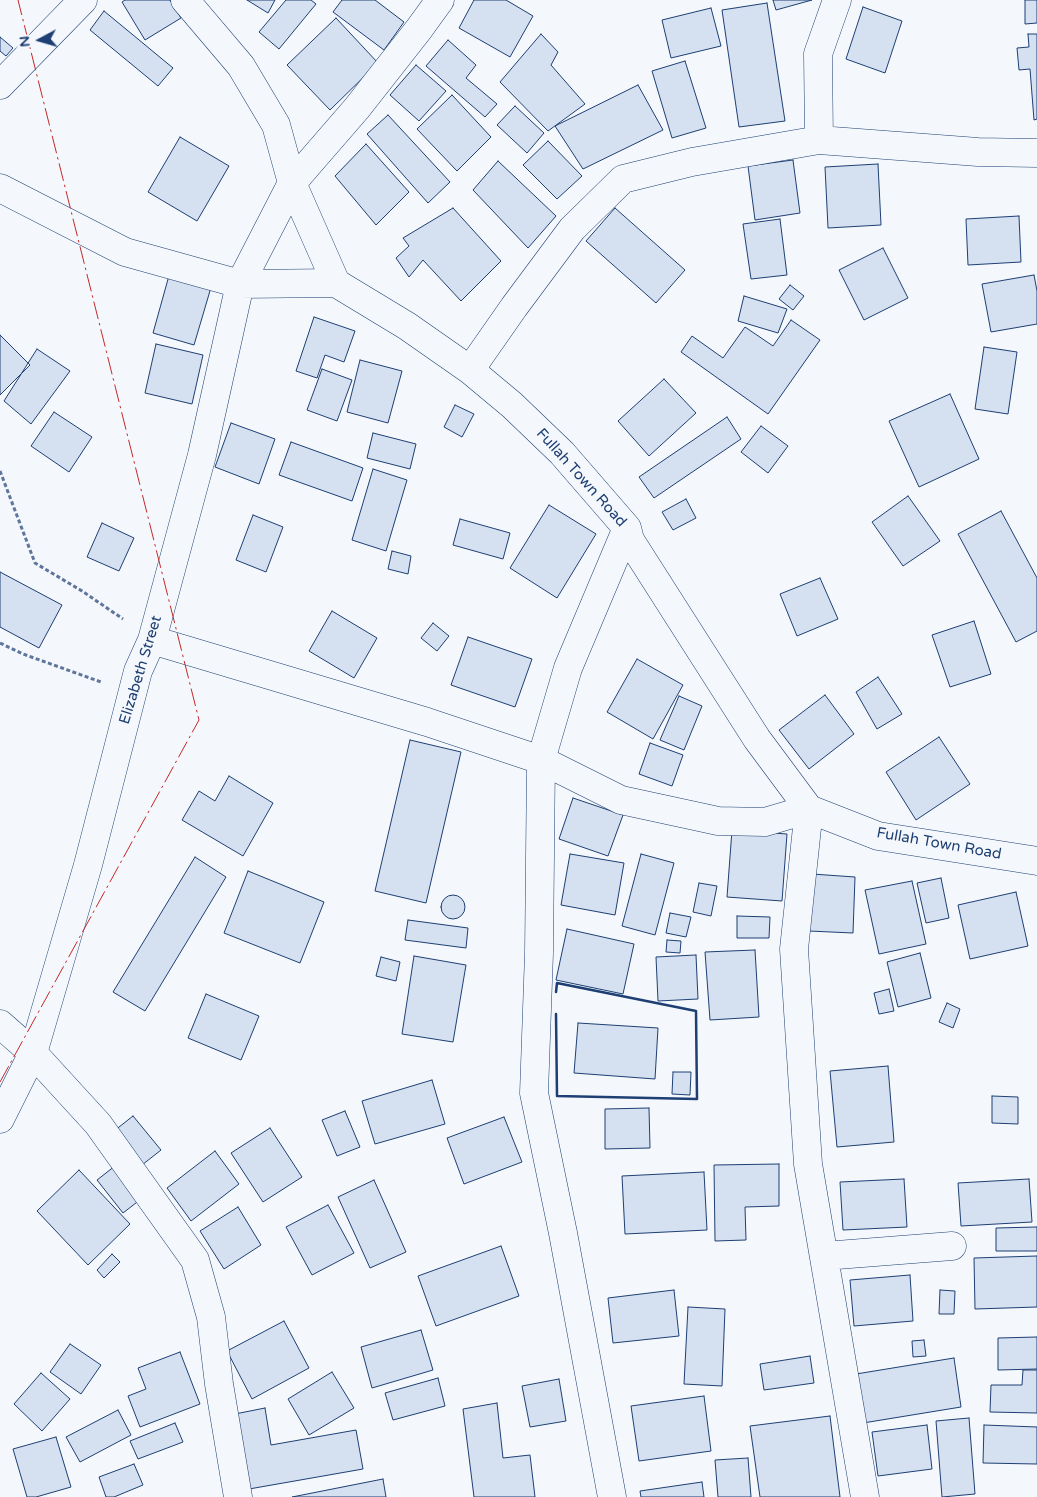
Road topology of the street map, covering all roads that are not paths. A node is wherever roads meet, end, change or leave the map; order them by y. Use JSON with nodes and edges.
{"nodes":[{"id":1,"x":83,"y":0,"type":"edge"},
{"id":2,"x":185,"y":0,"type":"edge"},
{"id":3,"x":440,"y":0,"type":"edge"},
{"id":4,"x":837,"y":0,"type":"edge"},
{"id":5,"x":0,"y":85,"type":"edge"},
{"id":6,"x":819,"y":140,"type":"junction"},
{"id":7,"x":1037,"y":153,"type":"edge"},
{"id":8,"x":292,"y":183,"type":"junction"},
{"id":9,"x":0,"y":188,"type":"edge"},
{"id":10,"x":336,"y":283,"type":"junction"},
{"id":11,"x":240,"y":284,"type":"junction"},
{"id":12,"x":470,"y":370,"type":"junction"},
{"id":13,"x":627,"y":528,"type":"junction"},
{"id":14,"x":152,"y":640,"type":"junction"},
{"id":15,"x":541,"y":760,"type":"junction"},
{"id":16,"x":809,"y":809,"type":"junction"},
{"id":17,"x":1037,"y":861,"type":"edge"},
{"id":18,"x":0,"y":1024,"type":"edge"},
{"id":19,"x":33,"y":1053,"type":"junction"},
{"id":20,"x":0,"y":1119,"type":"edge"},
{"id":21,"x":952,"y":1246,"type":"dead end"},
{"id":22,"x":824,"y":1256,"type":"junction"},
{"id":23,"x":238,"y":1497,"type":"edge"},
{"id":24,"x":612,"y":1497,"type":"edge"},
{"id":25,"x":865,"y":1497,"type":"edge"}],
"edges":[{"from":1,"to":5,"type":"street"},
{"from":2,"to":8,"type":"street"},
{"from":3,"to":8,"type":"street","name":"Elizabeth Street"},
{"from":4,"to":6,"type":"street"},
{"from":6,"to":7,"type":"street"},
{"from":6,"to":12,"type":"street"},
{"from":8,"to":10,"type":"street"},
{"from":8,"to":11,"type":"street","name":"Elizabeth Street"},
{"from":9,"to":11,"type":"street"},
{"from":10,"to":11,"type":"street"},
{"from":10,"to":12,"type":"street","name":"Fullah Town Road"},
{"from":11,"to":14,"type":"street","name":"Elizabeth Street"},
{"from":12,"to":13,"type":"street","name":"Fullah Town Road"},
{"from":13,"to":15,"type":"street"},
{"from":13,"to":16,"type":"street","name":"Fullah Town Road"},
{"from":14,"to":15,"type":"street"},
{"from":14,"to":19,"type":"street","name":"Elizabeth Street"},
{"from":15,"to":16,"type":"street"},
{"from":15,"to":24,"type":"street"},
{"from":16,"to":17,"type":"street","name":"Fullah Town Road"},
{"from":16,"to":22,"type":"street"},
{"from":18,"to":19,"type":"street"},
{"from":19,"to":20,"type":"street","name":"Elizabeth Street"},
{"from":19,"to":23,"type":"street"},
{"from":21,"to":22,"type":"street"},
{"from":22,"to":25,"type":"street"}]}
